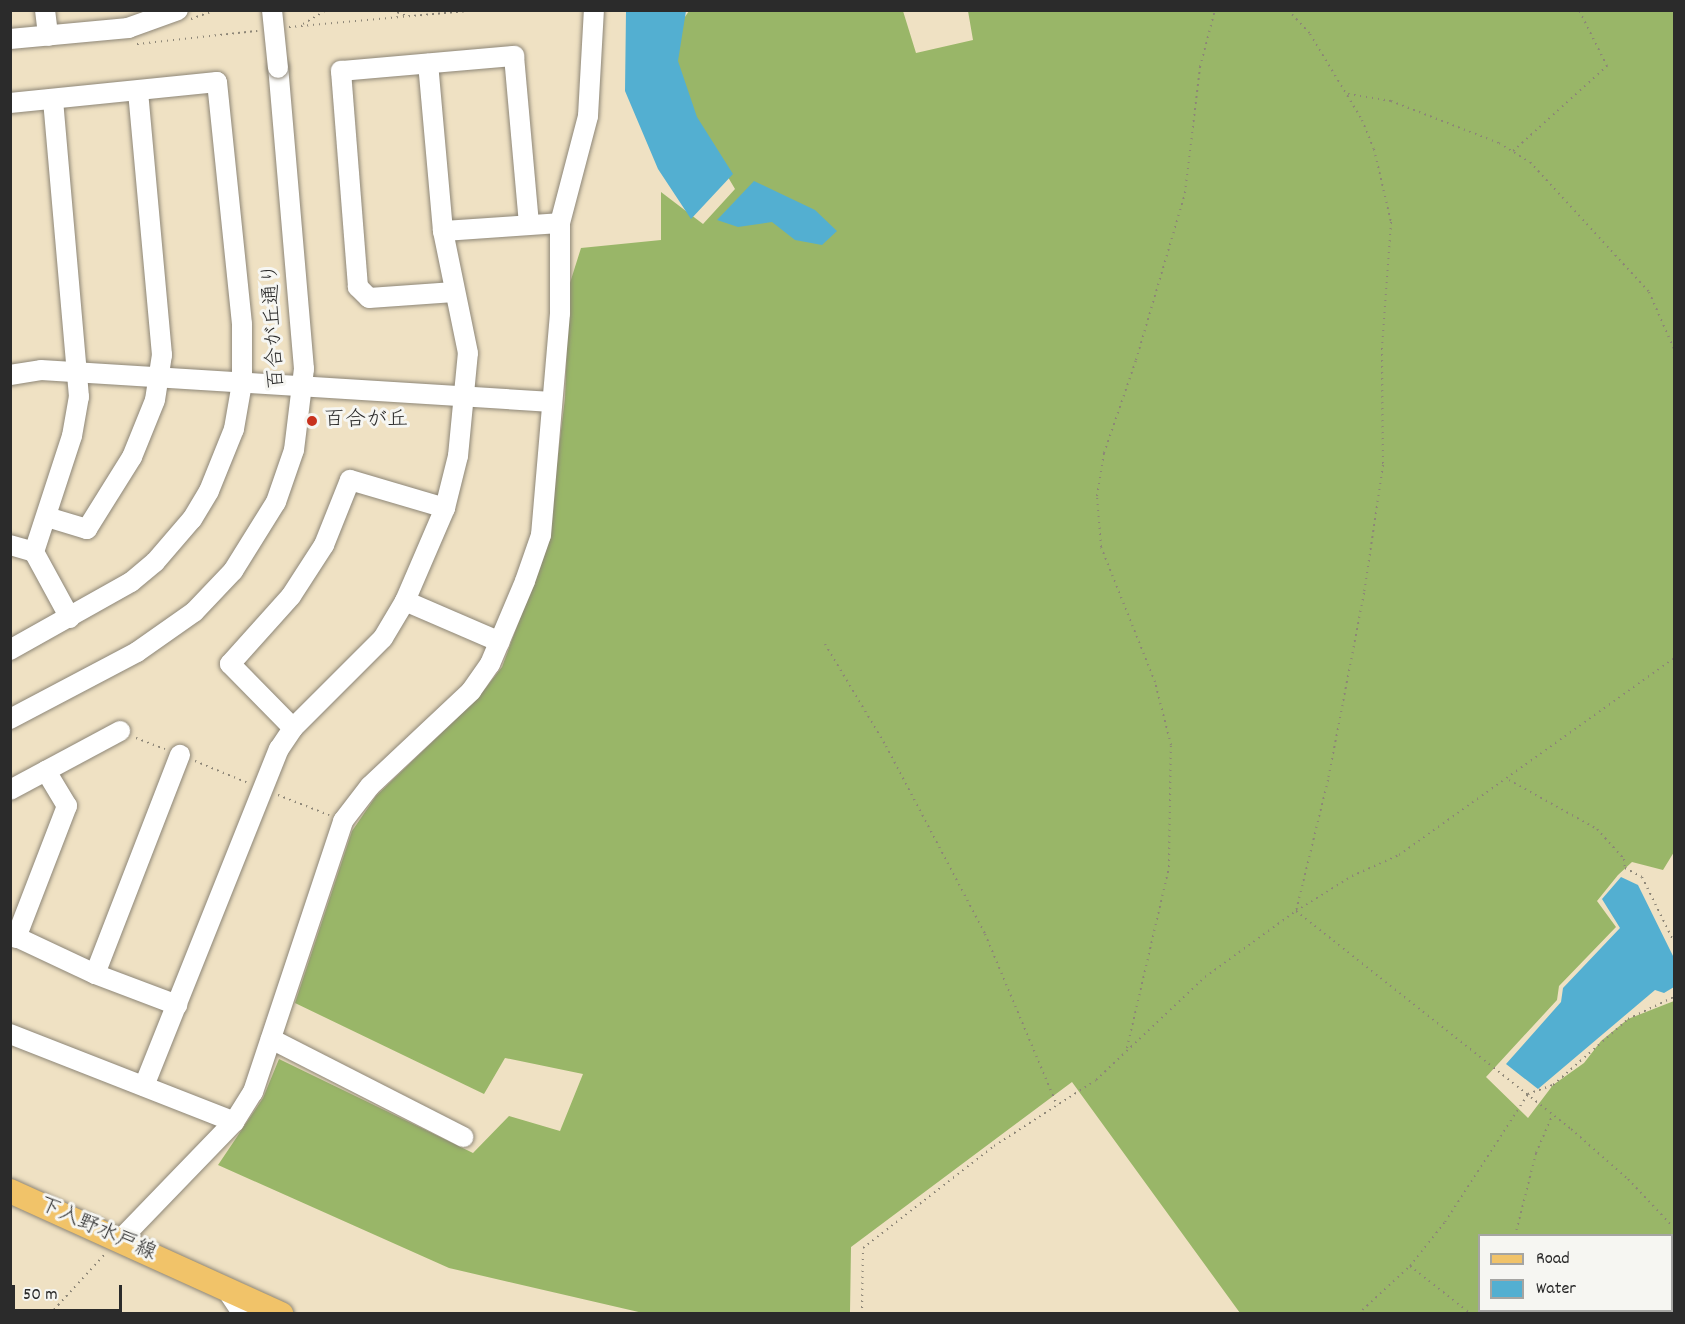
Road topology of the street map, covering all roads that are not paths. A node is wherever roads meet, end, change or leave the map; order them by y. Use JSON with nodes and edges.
{"nodes":[{"id":1,"x":45,"y":10,"type":"edge"},
{"id":2,"x":178,"y":10,"type":"edge"},
{"id":3,"x":594,"y":10,"type":"edge"},
{"id":4,"x":275,"y":20,"type":"edge"},
{"id":5,"x":128,"y":28,"type":"edge"},
{"id":6,"x":48,"y":36,"type":"junction"},
{"id":7,"x":10,"y":39,"type":"edge"},
{"id":8,"x":428,"y":64,"type":"junction"},
{"id":9,"x":138,"y":91,"type":"junction"},
{"id":10,"x":53,"y":99,"type":"junction"},
{"id":11,"x":10,"y":103,"type":"edge"},
{"id":12,"x":529,"y":223,"type":"junction"},
{"id":13,"x":560,"y":223,"type":"junction"},
{"id":14,"x":442,"y":231,"type":"junction"},
{"id":15,"x":454,"y":292,"type":"junction"},
{"id":16,"x":79,"y":373,"type":"junction"},
{"id":17,"x":10,"y":375,"type":"edge"},
{"id":18,"x":159,"y":377,"type":"junction"},
{"id":19,"x":242,"y":383,"type":"junction"},
{"id":20,"x":304,"y":387,"type":"junction"},
{"id":21,"x":466,"y":397,"type":"junction"},
{"id":22,"x":552,"y":402,"type":"junction"},
{"id":23,"x":445,"y":508,"type":"junction"},
{"id":24,"x":47,"y":517,"type":"junction"},
{"id":25,"x":10,"y":545,"type":"edge"},
{"id":26,"x":34,"y":552,"type":"junction"},
{"id":27,"x":405,"y":601,"type":"junction"},
{"id":28,"x":70,"y":618,"type":"junction"},
{"id":29,"x":500,"y":642,"type":"junction"},
{"id":30,"x":10,"y":650,"type":"edge"},
{"id":31,"x":10,"y":719,"type":"edge"},
{"id":32,"x":293,"y":728,"type":"junction"},
{"id":33,"x":120,"y":731,"type":"road end"},
{"id":34,"x":180,"y":755,"type":"road end"},
{"id":35,"x":46,"y":771,"type":"junction"},
{"id":36,"x":10,"y":790,"type":"edge"},
{"id":37,"x":13,"y":936,"type":"edge"},
{"id":38,"x":95,"y":974,"type":"junction"},
{"id":39,"x":177,"y":1005,"type":"junction"},
{"id":40,"x":10,"y":1034,"type":"edge"},
{"id":41,"x":271,"y":1039,"type":"junction"},
{"id":42,"x":144,"y":1086,"type":"junction"},
{"id":43,"x":234,"y":1122,"type":"junction"},
{"id":44,"x":463,"y":1137,"type":"dead end"},
{"id":45,"x":10,"y":1191,"type":"edge"},
{"id":46,"x":120,"y":1240,"type":"junction"},
{"id":47,"x":226,"y":1289,"type":"junction"},
{"id":48,"x":243,"y":1314,"type":"edge"},
{"id":49,"x":281,"y":1314,"type":"edge"}],
"edges":[{"from":1,"to":6,"type":"street"},
{"from":2,"to":5,"type":"street"},
{"from":3,"to":13,"type":"street"},
{"from":4,"to":20,"type":"street","name":"百合が丘通り","bridge":true},
{"from":5,"to":6,"type":"street"},
{"from":6,"to":7,"type":"street"},
{"from":8,"to":12,"type":"street"},
{"from":8,"to":14,"type":"street"},
{"from":8,"to":15,"type":"street"},
{"from":9,"to":10,"type":"street"},
{"from":9,"to":18,"type":"street"},
{"from":9,"to":19,"type":"street"},
{"from":10,"to":11,"type":"street"},
{"from":10,"to":16,"type":"street"},
{"from":12,"to":13,"type":"street"},
{"from":12,"to":14,"type":"street"},
{"from":13,"to":22,"type":"street"},
{"from":14,"to":15,"type":"street"},
{"from":15,"to":21,"type":"street"},
{"from":16,"to":17,"type":"street"},
{"from":16,"to":18,"type":"street"},
{"from":16,"to":24,"type":"street"},
{"from":18,"to":19,"type":"street"},
{"from":18,"to":24,"type":"street"},
{"from":19,"to":20,"type":"street"},
{"from":19,"to":28,"type":"street"},
{"from":20,"to":21,"type":"street"},
{"from":20,"to":31,"type":"street","name":"百合が丘通り"},
{"from":21,"to":22,"type":"street"},
{"from":21,"to":23,"type":"street"},
{"from":22,"to":29,"type":"street"},
{"from":23,"to":27,"type":"street"},
{"from":23,"to":32,"type":"street"},
{"from":24,"to":26,"type":"street"},
{"from":25,"to":26,"type":"street"},
{"from":26,"to":28,"type":"street"},
{"from":27,"to":29,"type":"street"},
{"from":27,"to":32,"type":"street"},
{"from":28,"to":30,"type":"street"},
{"from":29,"to":41,"type":"street"},
{"from":32,"to":39,"type":"street"},
{"from":33,"to":35,"type":"street"},
{"from":34,"to":38,"type":"street"},
{"from":35,"to":36,"type":"street"},
{"from":35,"to":37,"type":"street"},
{"from":37,"to":38,"type":"street"},
{"from":38,"to":39,"type":"street"},
{"from":39,"to":42,"type":"street"},
{"from":40,"to":42,"type":"street"},
{"from":41,"to":43,"type":"street"},
{"from":41,"to":44,"type":"street"},
{"from":42,"to":43,"type":"street"},
{"from":43,"to":46,"type":"street"},
{"from":45,"to":46,"type":"main road","name":"下入野水戸線"},
{"from":46,"to":47,"type":"main road","name":"下入野水戸線"},
{"from":47,"to":48,"type":"street"},
{"from":47,"to":49,"type":"main road","name":"下入野水戸線"}]}
